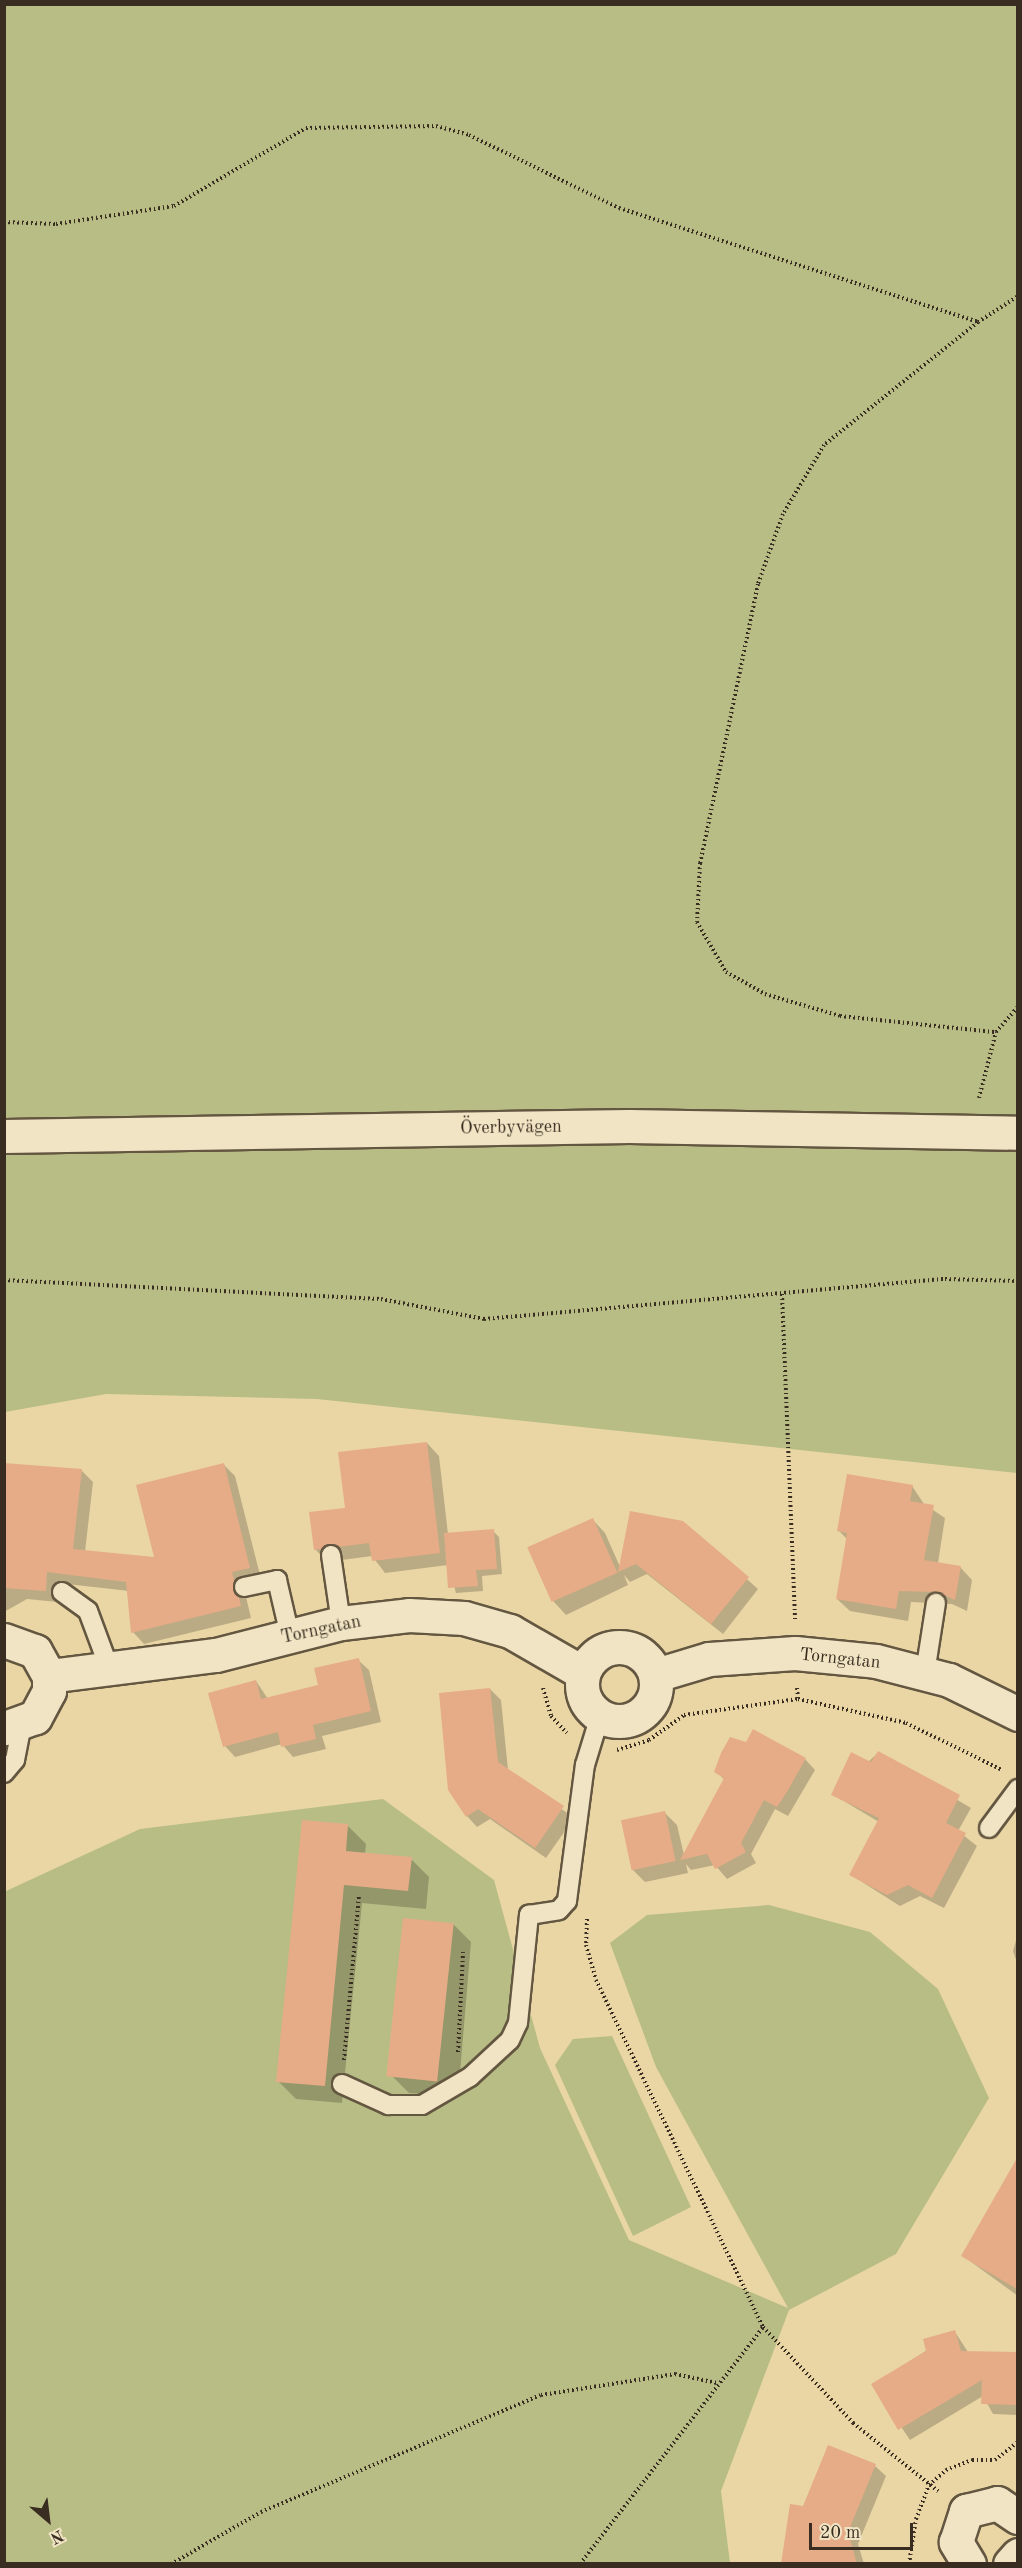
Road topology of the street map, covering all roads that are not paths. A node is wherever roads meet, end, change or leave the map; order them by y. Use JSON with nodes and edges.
{"nodes":[{"id":1,"x":1017,"y":1132,"type":"edge"},
{"id":2,"x":4,"y":1136,"type":"edge"},
{"id":3,"x":331,"y":1555,"type":"dead end"},
{"id":4,"x":244,"y":1587,"type":"dead end"},
{"id":5,"x":62,"y":1592,"type":"dead end"},
{"id":6,"x":936,"y":1603,"type":"dead end"},
{"id":7,"x":341,"y":1623,"type":"junction"},
{"id":8,"x":290,"y":1636,"type":"junction"},
{"id":9,"x":4,"y":1640,"type":"edge"},
{"id":10,"x":110,"y":1670,"type":"junction"},
{"id":11,"x":583,"y":1673,"type":"junction"},
{"id":12,"x":925,"y":1673,"type":"junction"},
{"id":13,"x":656,"y":1675,"type":"junction"},
{"id":14,"x":49,"y":1676,"type":"junction"},
{"id":15,"x":1017,"y":1714,"type":"edge"},
{"id":16,"x":600,"y":1716,"type":"junction"},
{"id":17,"x":13,"y":1726,"type":"edge"},
{"id":18,"x":4,"y":1773,"type":"edge"},
{"id":19,"x":1014,"y":1782,"type":"edge"},
{"id":20,"x":989,"y":1828,"type":"dead end"},
{"id":21,"x":342,"y":2084,"type":"road end"},
{"id":22,"x":1017,"y":2514,"type":"edge"},
{"id":23,"x":1017,"y":2555,"type":"edge"},
{"id":24,"x":967,"y":2563,"type":"edge"},
{"id":25,"x":1010,"y":2564,"type":"edge"}],
"edges":[{"from":1,"to":2,"type":"street","name":"Överbyvägen"},
{"from":3,"to":7,"type":"lane"},
{"from":4,"to":8,"type":"lane"},
{"from":5,"to":10,"type":"lane"},
{"from":6,"to":12,"type":"lane"},
{"from":7,"to":8,"type":"street","name":"Torngatan"},
{"from":7,"to":11,"type":"street","name":"Torngatan"},
{"from":8,"to":10,"type":"street","name":"Torngatan"},
{"from":9,"to":14,"type":"street"},
{"from":10,"to":14,"type":"street","name":"Torngatan"},
{"from":11,"to":13,"type":"street"},
{"from":11,"to":16,"type":"street"},
{"from":12,"to":13,"type":"street","name":"Torngatan"},
{"from":12,"to":15,"type":"street","name":"Torngatan"},
{"from":13,"to":16,"type":"street"},
{"from":14,"to":17,"type":"street"},
{"from":16,"to":21,"type":"lane"},
{"from":17,"to":18,"type":"lane"},
{"from":19,"to":20,"type":"lane"},
{"from":22,"to":24,"type":"street"},
{"from":23,"to":25,"type":"street"}]}
